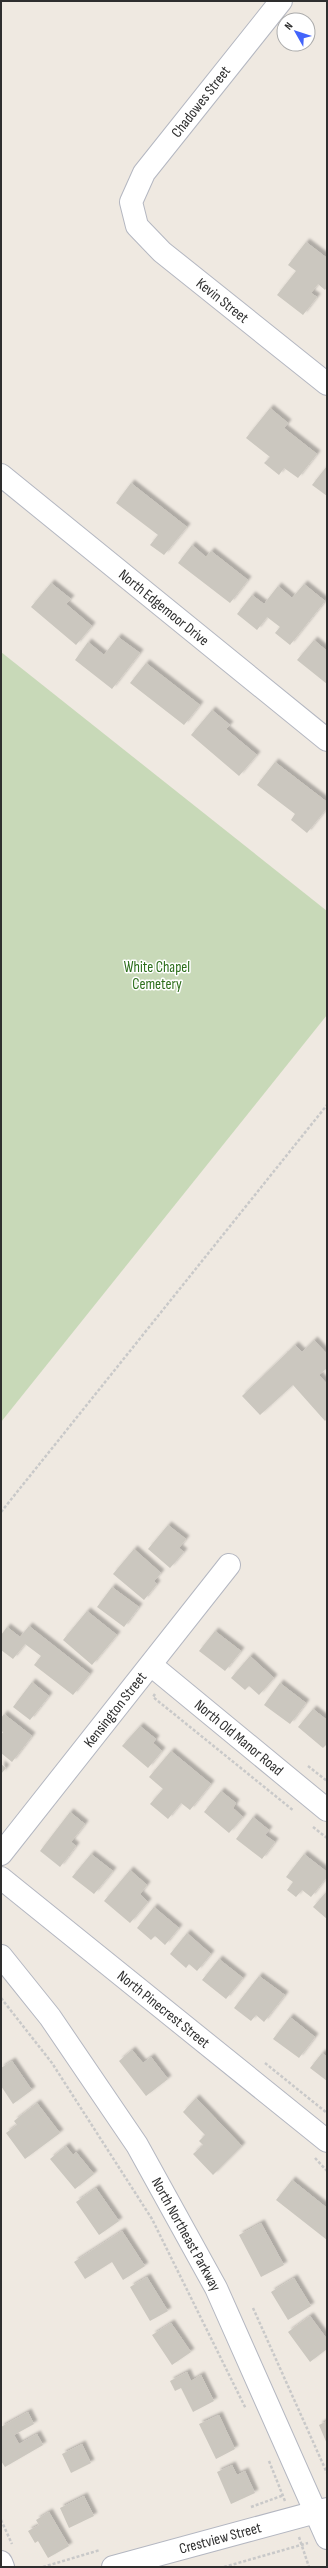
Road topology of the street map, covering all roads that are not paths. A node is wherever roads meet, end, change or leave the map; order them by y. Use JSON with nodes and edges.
{"nodes":[{"id":1,"x":281,"y":1,"type":"edge"},
{"id":2,"x":132,"y":208,"type":"joint"},
{"id":3,"x":324,"y":375,"type":"edge"},
{"id":4,"x":1,"y":475,"type":"edge"},
{"id":5,"x":327,"y":740,"type":"edge"},
{"id":6,"x":228,"y":1565,"type":"dead end"},
{"id":7,"x":152,"y":1665,"type":"junction"},
{"id":8,"x":327,"y":1810,"type":"edge"},
{"id":9,"x":1,"y":1854,"type":"edge"},
{"id":10,"x":1,"y":1878,"type":"edge"},
{"id":11,"x":1,"y":1956,"type":"edge"},
{"id":12,"x":320,"y":2148,"type":"edge"},
{"id":13,"x":321,"y":2511,"type":"edge"},
{"id":14,"x":321,"y":2540,"type":"edge"},
{"id":15,"x":1,"y":2562,"type":"edge"},
{"id":16,"x":3,"y":2567,"type":"edge"},
{"id":17,"x":114,"y":2567,"type":"edge"}],
"edges":[{"from":1,"to":2,"type":"street","name":"Chadowes Street"},
{"from":2,"to":3,"type":"street","name":"Kevin Street"},
{"from":4,"to":5,"type":"street","name":"North Edgemoor Drive"},
{"from":6,"to":7,"type":"street","name":"Kensington Street"},
{"from":7,"to":8,"type":"street","name":"North Old Manor Road"},
{"from":7,"to":9,"type":"street","name":"Kensington Street"},
{"from":10,"to":12,"type":"street","name":"North Pinecrest Street"},
{"from":11,"to":13,"type":"street","name":"North Northeast Parkway"},
{"from":13,"to":14,"type":"street","name":"North Northeast Parkway"},
{"from":13,"to":17,"type":"street","name":"Crestview Street"},
{"from":15,"to":16,"type":"street"}]}
